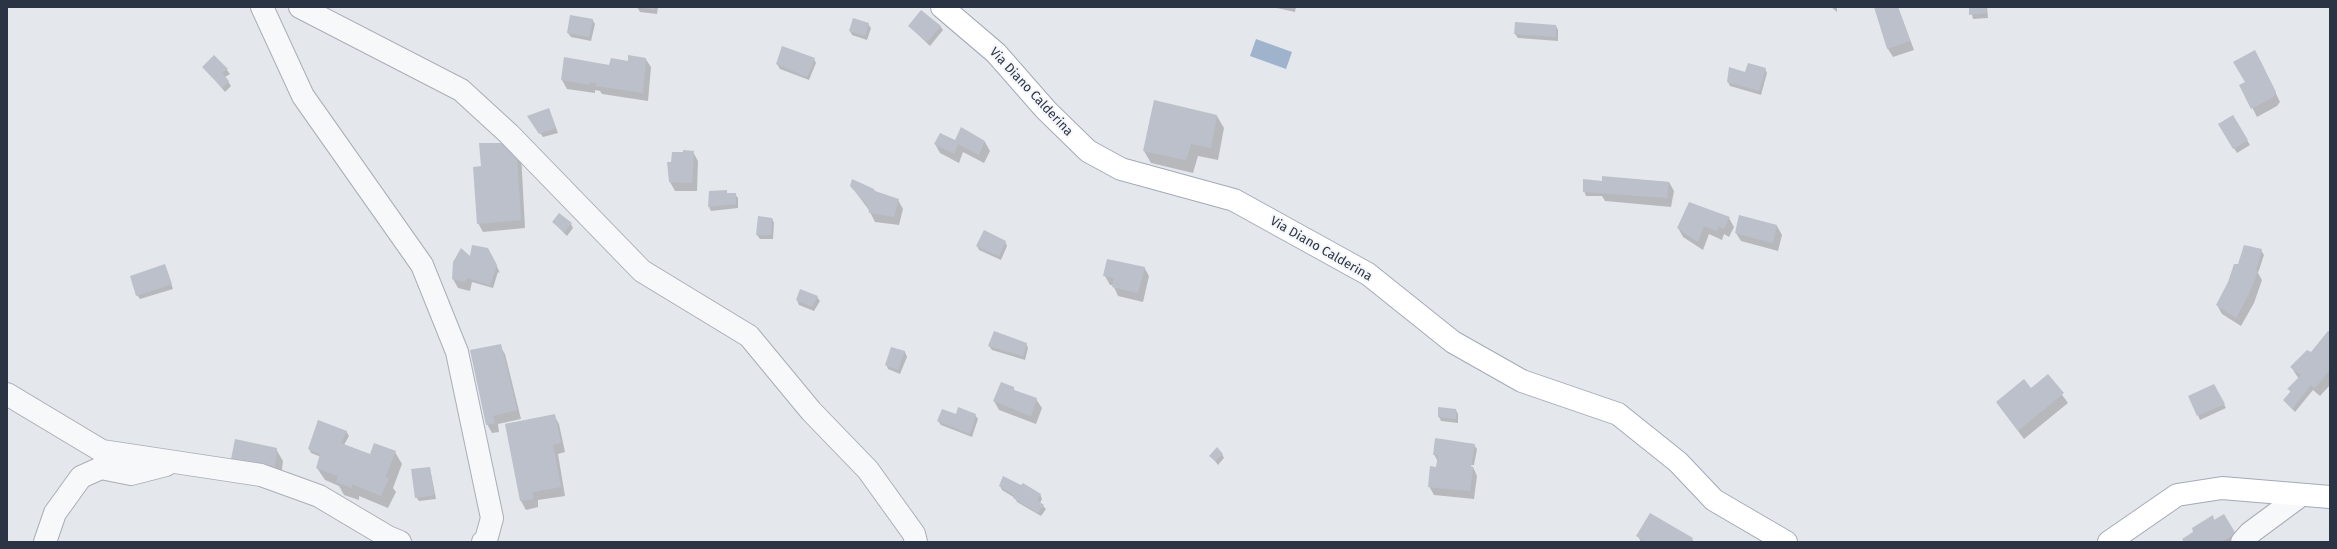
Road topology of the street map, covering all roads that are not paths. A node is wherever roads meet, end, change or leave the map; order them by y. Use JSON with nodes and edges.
{"nodes":[{"id":1,"x":262,"y":7,"type":"edge"},
{"id":2,"x":300,"y":7,"type":"edge"},
{"id":3,"x":942,"y":7,"type":"edge"},
{"id":4,"x":7,"y":394,"type":"edge"},
{"id":5,"x":175,"y":463,"type":"junction"},
{"id":6,"x":2300,"y":496,"type":"junction"},
{"id":7,"x":2330,"y":497,"type":"edge"},
{"id":8,"x":45,"y":542,"type":"edge"},
{"id":9,"x":400,"y":542,"type":"edge"},
{"id":10,"x":483,"y":542,"type":"edge"},
{"id":11,"x":916,"y":542,"type":"edge"},
{"id":12,"x":1786,"y":542,"type":"edge"},
{"id":13,"x":2109,"y":542,"type":"edge"},
{"id":14,"x":2242,"y":542,"type":"edge"}],
"edges":[{"from":1,"to":10,"type":"street"},
{"from":2,"to":11,"type":"street"},
{"from":3,"to":12,"type":"main road","name":"Via Diano Calderina"},
{"from":4,"to":5,"type":"street"},
{"from":5,"to":8,"type":"street"},
{"from":5,"to":9,"type":"street"},
{"from":6,"to":7,"type":"main road"},
{"from":6,"to":13,"type":"main road"},
{"from":6,"to":14,"type":"street"}]}
